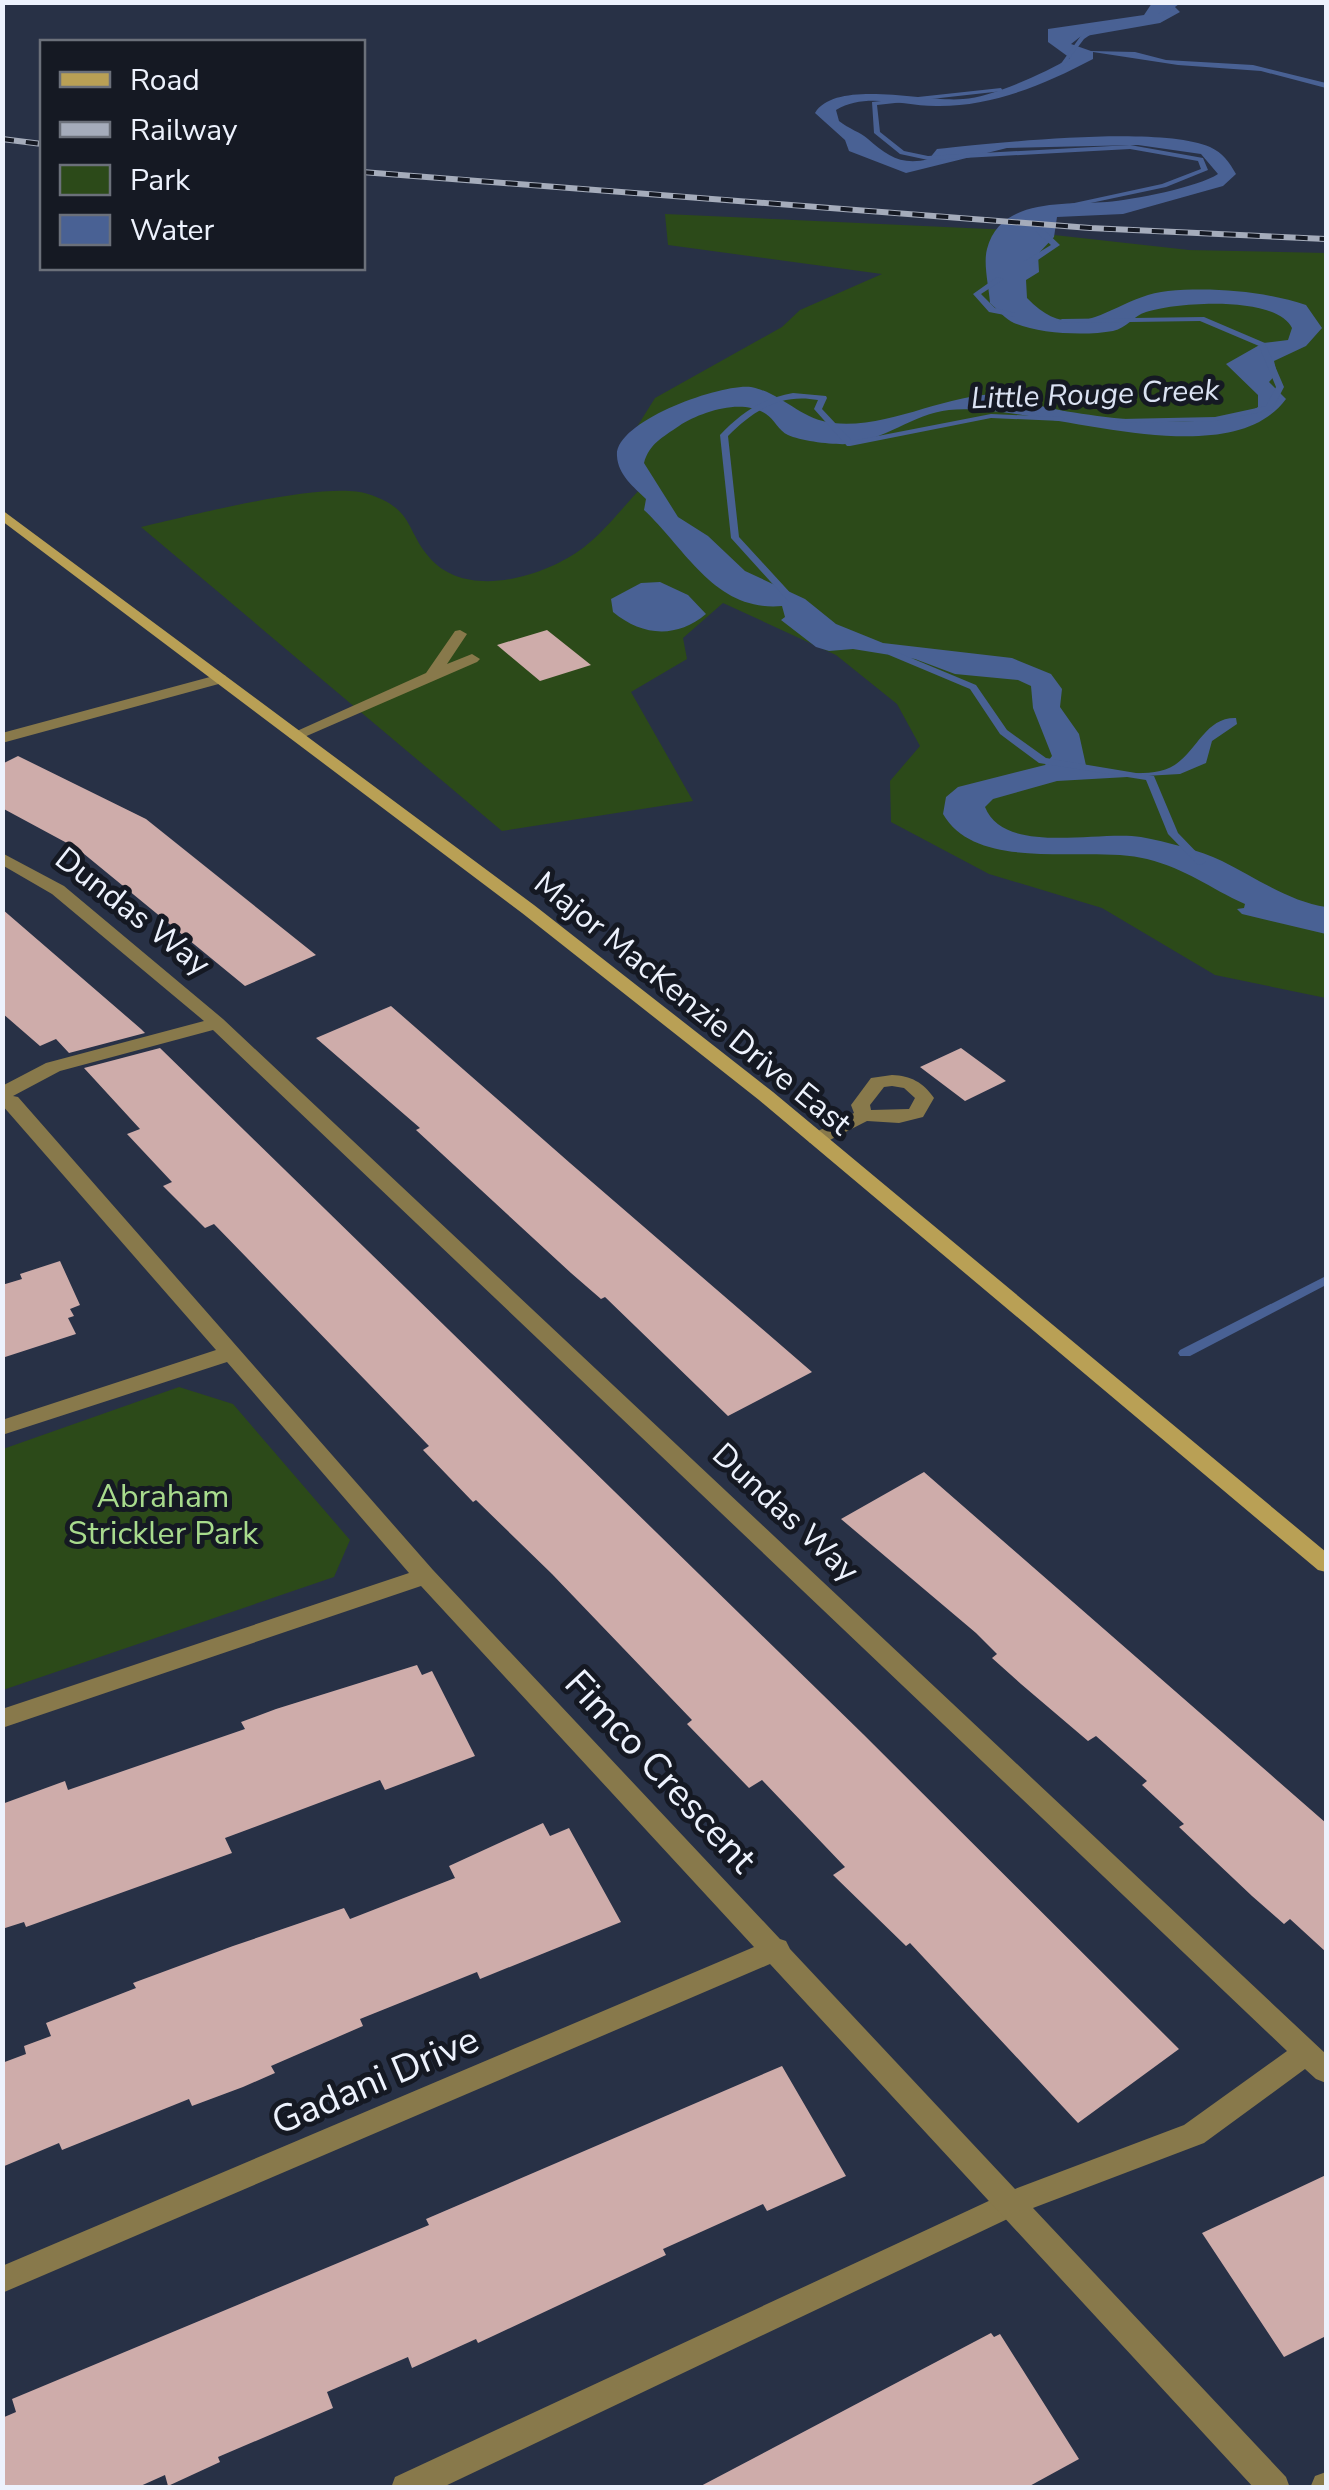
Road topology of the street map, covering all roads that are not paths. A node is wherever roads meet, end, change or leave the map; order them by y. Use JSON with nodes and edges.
{"nodes":[{"id":1,"x":6,"y":522,"type":"edge"},
{"id":2,"x":460,"y":634,"type":"dead end"},
{"id":3,"x":472,"y":660,"type":"dead end"},
{"id":4,"x":431,"y":677,"type":"junction"},
{"id":5,"x":221,"y":680,"type":"junction"},
{"id":6,"x":296,"y":735,"type":"junction"},
{"id":7,"x":2,"y":738,"type":"edge"},
{"id":8,"x":2,"y":858,"type":"edge"},
{"id":9,"x":218,"y":1022,"type":"junction"},
{"id":10,"x":2,"y":1096,"type":"edge"},
{"id":11,"x":864,"y":1115,"type":"dead end"},
{"id":12,"x":816,"y":1139,"type":"junction"},
{"id":13,"x":228,"y":1354,"type":"junction"},
{"id":14,"x":2,"y":1428,"type":"edge"},
{"id":15,"x":1326,"y":1564,"type":"edge"},
{"id":16,"x":425,"y":1576,"type":"junction"},
{"id":17,"x":2,"y":1719,"type":"edge"},
{"id":18,"x":777,"y":1949,"type":"junction"},
{"id":19,"x":1316,"y":2062,"type":"edge"},
{"id":20,"x":1008,"y":2206,"type":"junction"},
{"id":21,"x":2,"y":2280,"type":"edge"},
{"id":22,"x":406,"y":2488,"type":"edge"},
{"id":23,"x":1275,"y":2488,"type":"edge"}],
"edges":[{"from":1,"to":5,"type":"main road","name":"Major MacKenzie Drive East"},
{"from":2,"to":4,"type":"street"},
{"from":3,"to":4,"type":"street"},
{"from":4,"to":6,"type":"street"},
{"from":5,"to":6,"type":"main road","name":"Major MacKenzie Drive East"},
{"from":5,"to":7,"type":"street"},
{"from":6,"to":12,"type":"main road","name":"Major MacKenzie Drive East"},
{"from":8,"to":9,"type":"street","name":"Dundas Way"},
{"from":9,"to":10,"type":"street","name":"Dundas Way"},
{"from":9,"to":19,"type":"street","name":"Dundas Way"},
{"from":10,"to":13,"type":"street","name":"Fimco Crescent"},
{"from":11,"to":12,"type":"street"},
{"from":12,"to":15,"type":"main road","name":"Major MacKenzie Drive East"},
{"from":13,"to":14,"type":"street"},
{"from":13,"to":16,"type":"street","name":"Fimco Crescent"},
{"from":16,"to":17,"type":"street"},
{"from":16,"to":18,"type":"street","name":"Fimco Crescent"},
{"from":18,"to":20,"type":"street","name":"Fimco Crescent"},
{"from":18,"to":21,"type":"street","name":"Gadani Drive"},
{"from":19,"to":20,"type":"street","name":"Dundas Way"},
{"from":20,"to":22,"type":"street","name":"Dundas Way"},
{"from":20,"to":23,"type":"street","name":"Fimco Crescent"}]}
